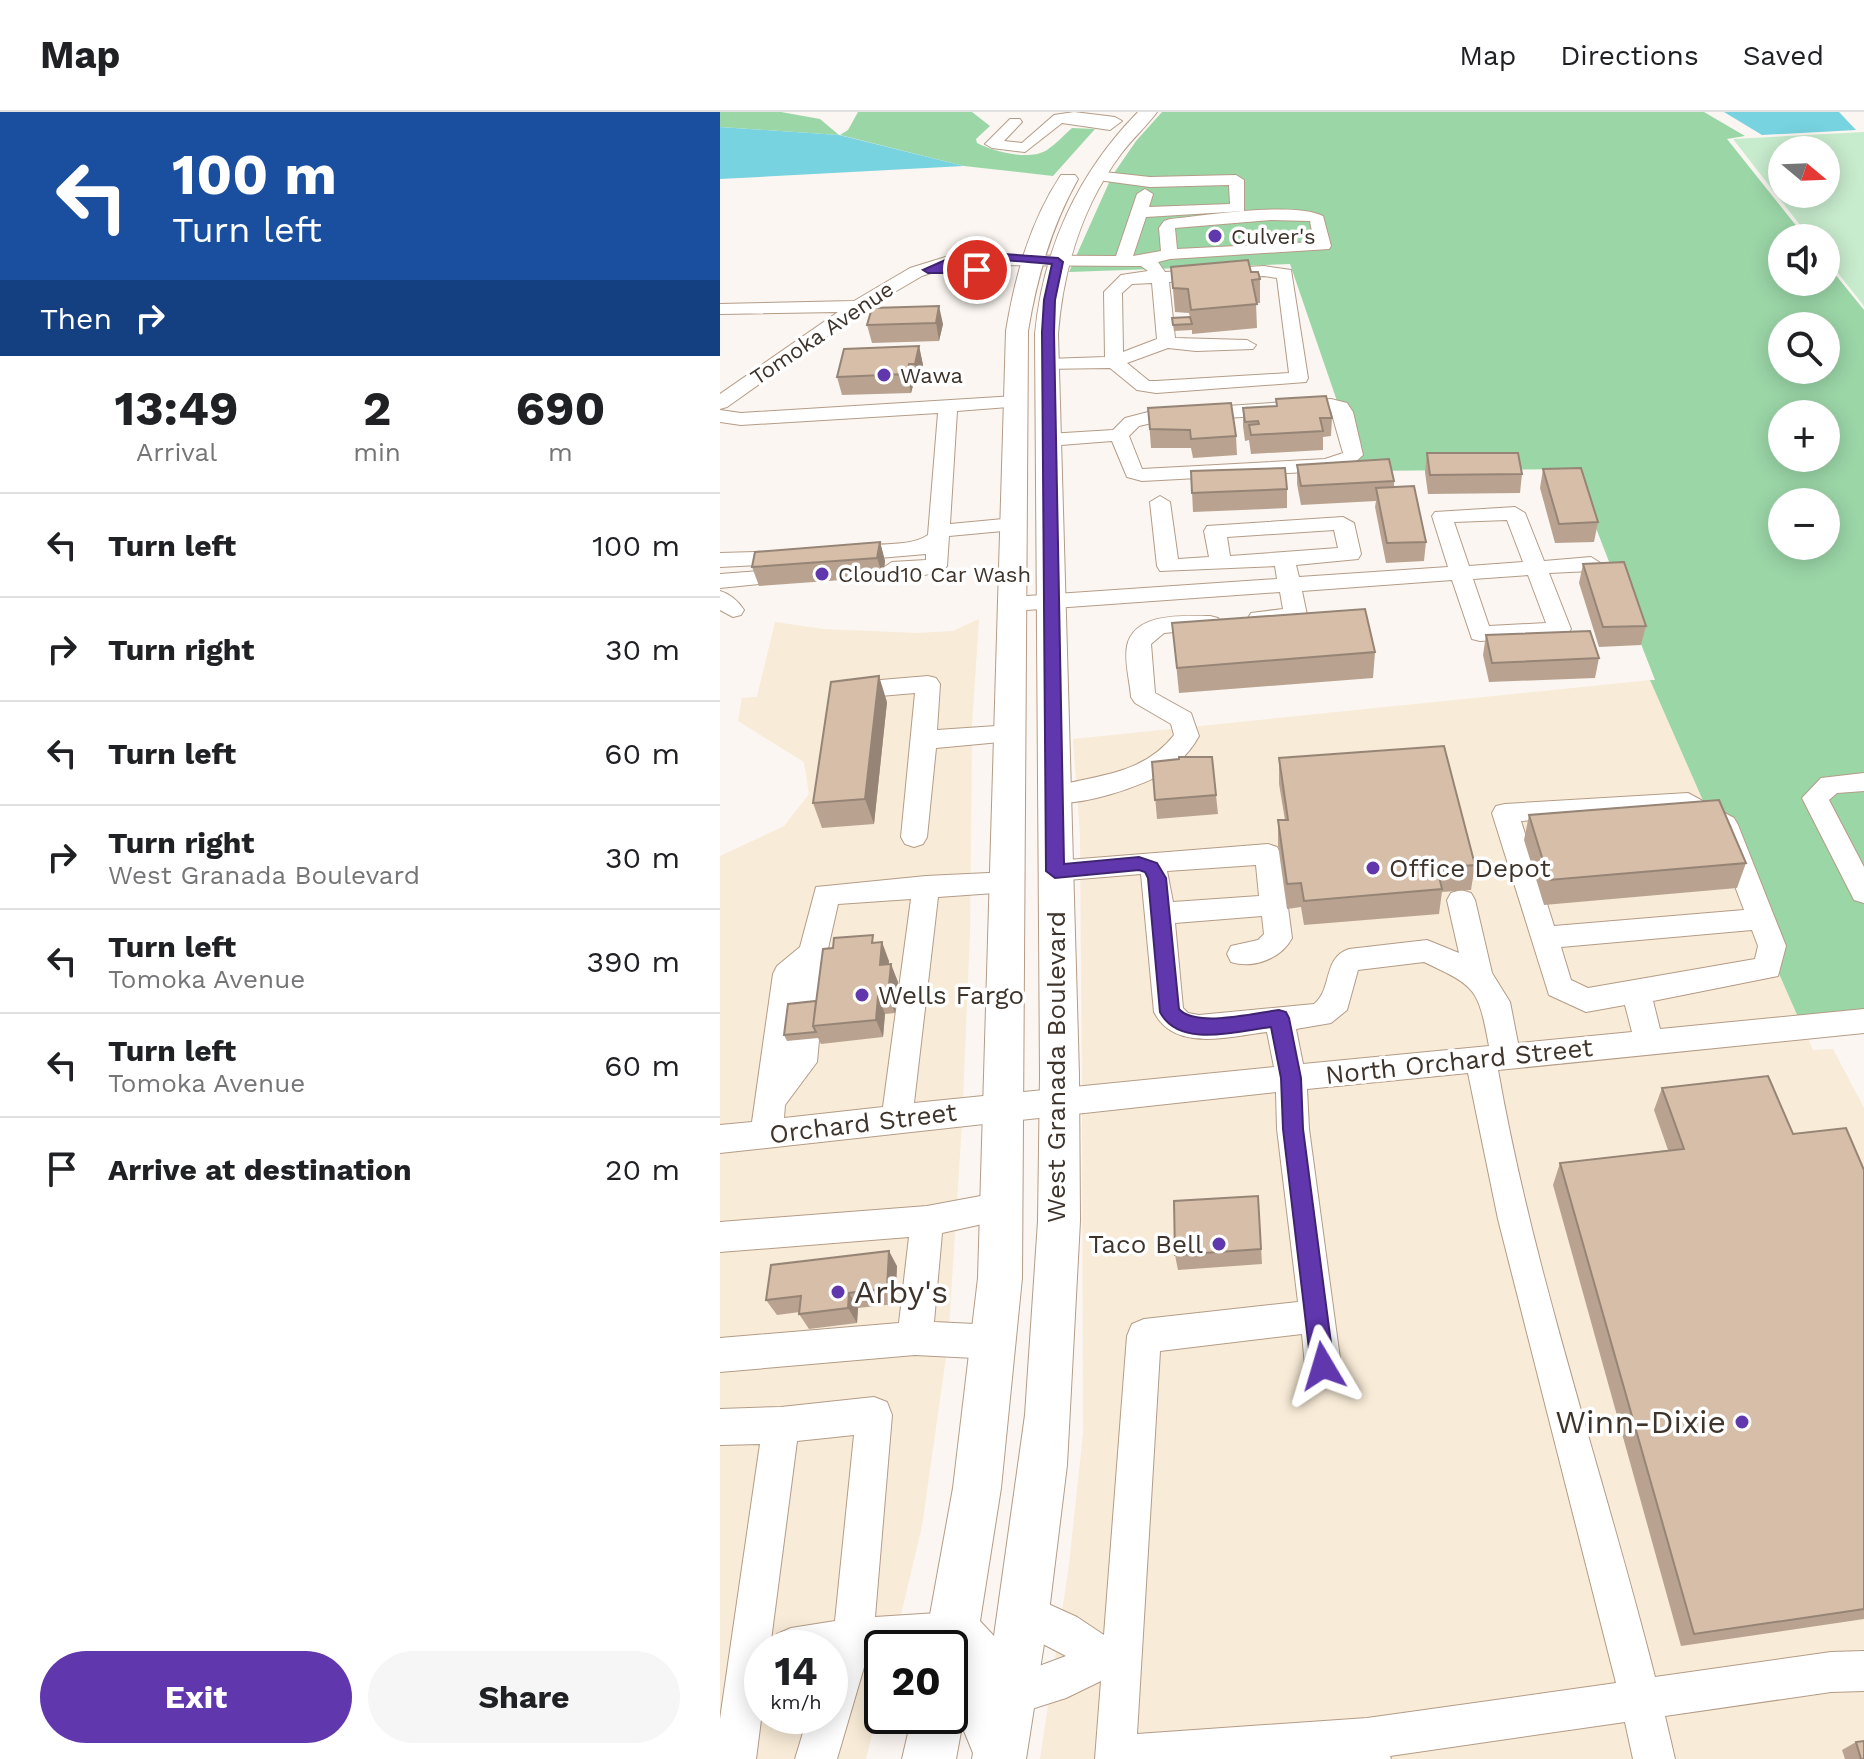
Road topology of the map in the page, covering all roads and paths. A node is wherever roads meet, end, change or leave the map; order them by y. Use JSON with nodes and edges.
{"nodes":[{"id":1,"x":995,"y":112,"type":"edge"},
{"id":2,"x":1148,"y":112,"type":"edge"},
{"id":3,"x":1059,"y":118,"type":"junction"},
{"id":4,"x":1116,"y":119,"type":"edge"},
{"id":5,"x":1015,"y":122,"type":"junction"},
{"id":6,"x":1090,"y":160,"type":"junction"},
{"id":7,"x":1150,"y":182,"type":"junction"},
{"id":8,"x":1139,"y":212,"type":"junction"},
{"id":9,"x":1276,"y":225,"type":"dead end"},
{"id":10,"x":1280,"y":248,"type":"junction"},
{"id":11,"x":1169,"y":254,"type":"junction"},
{"id":12,"x":1123,"y":261,"type":"junction"},
{"id":13,"x":1145,"y":261,"type":"junction"},
{"id":14,"x":1029,"y":262,"type":"junction"},
{"id":15,"x":1058,"y":262,"type":"junction"},
{"id":16,"x":1160,"y":277,"type":"junction"},
{"id":17,"x":858,"y":306,"type":"junction"},
{"id":18,"x":720,"y":309,"type":"edge"},
{"id":19,"x":1175,"y":343,"type":"junction"},
{"id":20,"x":1247,"y":345,"type":"dead end"},
{"id":21,"x":1114,"y":362,"type":"junction"},
{"id":22,"x":1048,"y":365,"type":"junction"},
{"id":23,"x":1015,"y":402,"type":"junction"},
{"id":24,"x":720,"y":403,"type":"edge"},
{"id":25,"x":948,"y":405,"type":"junction"},
{"id":26,"x":720,"y":416,"type":"edge"},
{"id":27,"x":1119,"y":435,"type":"junction"},
{"id":28,"x":1048,"y":440,"type":"junction"},
{"id":29,"x":1160,"y":502,"type":"dead end"},
{"id":30,"x":1014,"y":524,"type":"junction"},
{"id":31,"x":939,"y":534,"type":"junction"},
{"id":32,"x":1284,"y":559,"type":"junction"},
{"id":33,"x":720,"y":560,"type":"edge"},
{"id":34,"x":1221,"y":563,"type":"junction"},
{"id":35,"x":1591,"y":564,"type":"edge"},
{"id":36,"x":1537,"y":568,"type":"junction"},
{"id":37,"x":884,"y":569,"type":"dead end"},
{"id":38,"x":1461,"y":573,"type":"junction"},
{"id":39,"x":760,"y":578,"type":"edge"},
{"id":40,"x":720,"y":581,"type":"edge"},
{"id":41,"x":1291,"y":585,"type":"junction"},
{"id":42,"x":1050,"y":601,"type":"junction"},
{"id":43,"x":1012,"y":604,"type":"junction"},
{"id":44,"x":857,"y":690,"type":"edge"},
{"id":45,"x":1011,"y":733,"type":"junction"},
{"id":46,"x":924,"y":740,"type":"junction"},
{"id":47,"x":1864,"y":782,"type":"edge"},
{"id":48,"x":1054,"y":795,"type":"junction"},
{"id":49,"x":914,"y":837,"type":"dead end"},
{"id":50,"x":1139,"y":863,"type":"junction"},
{"id":51,"x":1055,"y":871,"type":"junction"},
{"id":52,"x":1009,"y":882,"type":"junction"},
{"id":53,"x":926,"y":886,"type":"junction"},
{"id":54,"x":1864,"y":893,"type":"edge"},
{"id":55,"x":1461,"y":900,"type":"dead end"},
{"id":56,"x":1274,"y":905,"type":"junction"},
{"id":57,"x":1160,"y":913,"type":"junction"},
{"id":58,"x":1761,"y":919,"type":"junction"},
{"id":59,"x":1544,"y":938,"type":"junction"},
{"id":60,"x":1241,"y":954,"type":"dead end"},
{"id":61,"x":1478,"y":975,"type":"junction"},
{"id":62,"x":1636,"y":992,"type":"junction"},
{"id":63,"x":1279,"y":1018,"type":"junction"},
{"id":64,"x":1863,"y":1024,"type":"edge"},
{"id":65,"x":1649,"y":1042,"type":"junction"},
{"id":66,"x":1494,"y":1058,"type":"junction"},
{"id":67,"x":1291,"y":1078,"type":"junction"},
{"id":68,"x":1059,"y":1101,"type":"junction"},
{"id":69,"x":1005,"y":1106,"type":"junction"},
{"id":70,"x":767,"y":1119,"type":"junction"},
{"id":71,"x":897,"y":1119,"type":"junction"},
{"id":72,"x":720,"y":1139,"type":"edge"},
{"id":73,"x":1002,"y":1207,"type":"junction"},
{"id":74,"x":927,"y":1221,"type":"junction"},
{"id":75,"x":720,"y":1237,"type":"edge"},
{"id":76,"x":1317,"y":1316,"type":"junction"},
{"id":77,"x":915,"y":1338,"type":"junction"},
{"id":78,"x":995,"y":1342,"type":"junction"},
{"id":79,"x":720,"y":1355,"type":"edge"},
{"id":80,"x":1323,"y":1366,"type":"dead end"},
{"id":81,"x":781,"y":1425,"type":"junction"},
{"id":82,"x":720,"y":1427,"type":"edge"},
{"id":83,"x":1024,"y":1613,"type":"junction"},
{"id":84,"x":759,"y":1630,"type":"edge"},
{"id":85,"x":953,"y":1630,"type":"edge"},
{"id":86,"x":853,"y":1638,"type":"junction"},
{"id":87,"x":864,"y":1638,"type":"edge"},
{"id":88,"x":848,"y":1639,"type":"edge"},
{"id":89,"x":968,"y":1645,"type":"edge"},
{"id":90,"x":1113,"y":1654,"type":"junction"},
{"id":91,"x":848,"y":1655,"type":"edge"},
{"id":92,"x":1864,"y":1671,"type":"edge"},
{"id":93,"x":1010,"y":1696,"type":"junction"},
{"id":94,"x":1640,"y":1699,"type":"junction"},
{"id":95,"x":744,"y":1714,"type":"edge"},
{"id":96,"x":824,"y":1734,"type":"edge"},
{"id":97,"x":934,"y":1734,"type":"edge"},
{"id":98,"x":1368,"y":1749,"type":"edge"},
{"id":99,"x":1237,"y":1754,"type":"edge"},
{"id":100,"x":1115,"y":1758,"type":"edge"},
{"id":101,"x":735,"y":1759,"type":"edge"},
{"id":102,"x":816,"y":1759,"type":"edge"},
{"id":103,"x":929,"y":1759,"type":"edge"},
{"id":104,"x":990,"y":1759,"type":"edge"},
{"id":105,"x":999,"y":1759,"type":"edge"},
{"id":106,"x":1654,"y":1759,"type":"edge"}],
"edges":[{"from":1,"to":5,"type":"street"},
{"from":2,"to":6,"type":"main road","name":"West Granada Boulevard"},
{"from":3,"to":4,"type":"street"},
{"from":3,"to":5,"type":"street"},
{"from":3,"to":5,"type":"street"},
{"from":4,"to":6,"type":"main road","name":"West Granada Boulevard"},
{"from":6,"to":7,"type":"street"},
{"from":6,"to":14,"type":"main road","name":"West Granada Boulevard"},
{"from":6,"to":15,"type":"main road","name":"West Granada Boulevard"},
{"from":7,"to":8,"type":"street"},
{"from":7,"to":8,"type":"street"},
{"from":8,"to":12,"type":"street"},
{"from":9,"to":10,"type":"street"},
{"from":10,"to":11,"type":"street","name":"Tomoka Avenue"},
{"from":10,"to":11,"type":"street","name":"Tomoka Avenue"},
{"from":11,"to":13,"type":"street","name":"Tomoka Avenue"},
{"from":12,"to":13,"type":"street","name":"Tomoka Avenue"},
{"from":12,"to":15,"type":"street","name":"Tomoka Avenue"},
{"from":13,"to":16,"type":"street"},
{"from":14,"to":15,"type":"street","name":"Tomoka Avenue"},
{"from":14,"to":17,"type":"street","name":"Tomoka Avenue"},
{"from":14,"to":23,"type":"main road","name":"West Granada Boulevard"},
{"from":15,"to":22,"type":"main road","name":"West Granada Boulevard"},
{"from":16,"to":19,"type":"street"},
{"from":16,"to":21,"type":"street"},
{"from":16,"to":21,"type":"street"},
{"from":17,"to":18,"type":"street"},
{"from":17,"to":24,"type":"street","name":"Tomoka Avenue"},
{"from":19,"to":20,"type":"street"},
{"from":19,"to":21,"type":"street"},
{"from":21,"to":22,"type":"street"},
{"from":22,"to":28,"type":"main road","name":"West Granada Boulevard"},
{"from":23,"to":25,"type":"street"},
{"from":23,"to":30,"type":"main road","name":"West Granada Boulevard"},
{"from":25,"to":26,"type":"street"},
{"from":25,"to":31,"type":"street"},
{"from":27,"to":27,"type":"street"},
{"from":27,"to":28,"type":"street"},
{"from":28,"to":42,"type":"main road","name":"West Granada Boulevard"},
{"from":29,"to":34,"type":"street"},
{"from":30,"to":31,"type":"street"},
{"from":30,"to":43,"type":"main road","name":"West Granada Boulevard"},
{"from":31,"to":33,"type":"street"},
{"from":31,"to":37,"type":"street"},
{"from":32,"to":34,"type":"street"},
{"from":32,"to":34,"type":"street"},
{"from":32,"to":41,"type":"street"},
{"from":35,"to":36,"type":"street"},
{"from":36,"to":38,"type":"street"},
{"from":36,"to":38,"type":"street"},
{"from":36,"to":38,"type":"street"},
{"from":38,"to":41,"type":"street"},
{"from":39,"to":40,"type":"street"},
{"from":41,"to":42,"type":"street"},
{"from":41,"to":48,"type":"street"},
{"from":42,"to":43,"type":"street"},
{"from":42,"to":48,"type":"main road","name":"West Granada Boulevard"},
{"from":43,"to":45,"type":"main road","name":"West Granada Boulevard"},
{"from":44,"to":46,"type":"street"},
{"from":45,"to":46,"type":"street"},
{"from":45,"to":52,"type":"main road","name":"West Granada Boulevard"},
{"from":46,"to":49,"type":"street"},
{"from":47,"to":54,"type":"street"},
{"from":48,"to":51,"type":"main road","name":"West Granada Boulevard"},
{"from":50,"to":51,"type":"street"},
{"from":50,"to":56,"type":"street"},
{"from":50,"to":57,"type":"street"},
{"from":51,"to":68,"type":"main road","name":"West Granada Boulevard"},
{"from":52,"to":53,"type":"street"},
{"from":52,"to":69,"type":"main road","name":"West Granada Boulevard"},
{"from":53,"to":70,"type":"street"},
{"from":53,"to":71,"type":"street"},
{"from":55,"to":61,"type":"street"},
{"from":56,"to":57,"type":"street"},
{"from":56,"to":60,"type":"street"},
{"from":57,"to":63,"type":"street"},
{"from":58,"to":59,"type":"street"},
{"from":58,"to":59,"type":"street"},
{"from":58,"to":62,"type":"street"},
{"from":59,"to":62,"type":"street"},
{"from":61,"to":63,"type":"street"},
{"from":61,"to":66,"type":"street"},
{"from":62,"to":65,"type":"street"},
{"from":63,"to":67,"type":"street"},
{"from":64,"to":65,"type":"street","name":"North Orchard Street"},
{"from":65,"to":66,"type":"street","name":"North Orchard Street"},
{"from":66,"to":67,"type":"street","name":"North Orchard Street"},
{"from":66,"to":94,"type":"street"},
{"from":67,"to":68,"type":"street","name":"North Orchard Street"},
{"from":67,"to":76,"type":"street"},
{"from":68,"to":69,"type":"street","name":"North Orchard Street"},
{"from":68,"to":83,"type":"main road","name":"West Granada Boulevard"},
{"from":69,"to":71,"type":"street","name":"Orchard Street"},
{"from":69,"to":73,"type":"main road","name":"West Granada Boulevard"},
{"from":70,"to":71,"type":"street","name":"Orchard Street"},
{"from":70,"to":72,"type":"street","name":"Orchard Street"},
{"from":73,"to":74,"type":"street"},
{"from":73,"to":78,"type":"main road","name":"West Granada Boulevard"},
{"from":74,"to":75,"type":"street"},
{"from":74,"to":77,"type":"street"},
{"from":76,"to":80,"type":"street"},
{"from":76,"to":90,"type":"street"},
{"from":77,"to":78,"type":"street"},
{"from":77,"to":79,"type":"street"},
{"from":78,"to":85,"type":"main road","name":"West Granada Boulevard"},
{"from":81,"to":82,"type":"street"},
{"from":81,"to":84,"type":"street"},
{"from":81,"to":86,"type":"street"},
{"from":83,"to":90,"type":"street"},
{"from":83,"to":93,"type":"main road","name":"West Granada Boulevard"},
{"from":86,"to":87,"type":"street"},
{"from":86,"to":88,"type":"street"},
{"from":86,"to":91,"type":"street"},
{"from":89,"to":104,"type":"main road"},
{"from":90,"to":93,"type":"street"},
{"from":90,"to":100,"type":"street"},
{"from":92,"to":94,"type":"street"},
{"from":93,"to":105,"type":"main road","name":"West Granada Boulevard"},
{"from":94,"to":98,"type":"street"},
{"from":94,"to":106,"type":"street"},
{"from":95,"to":101,"type":"street"},
{"from":96,"to":102,"type":"street"},
{"from":97,"to":103,"type":"main road"},
{"from":98,"to":99,"type":"street"},
{"from":99,"to":100,"type":"street"}]}
